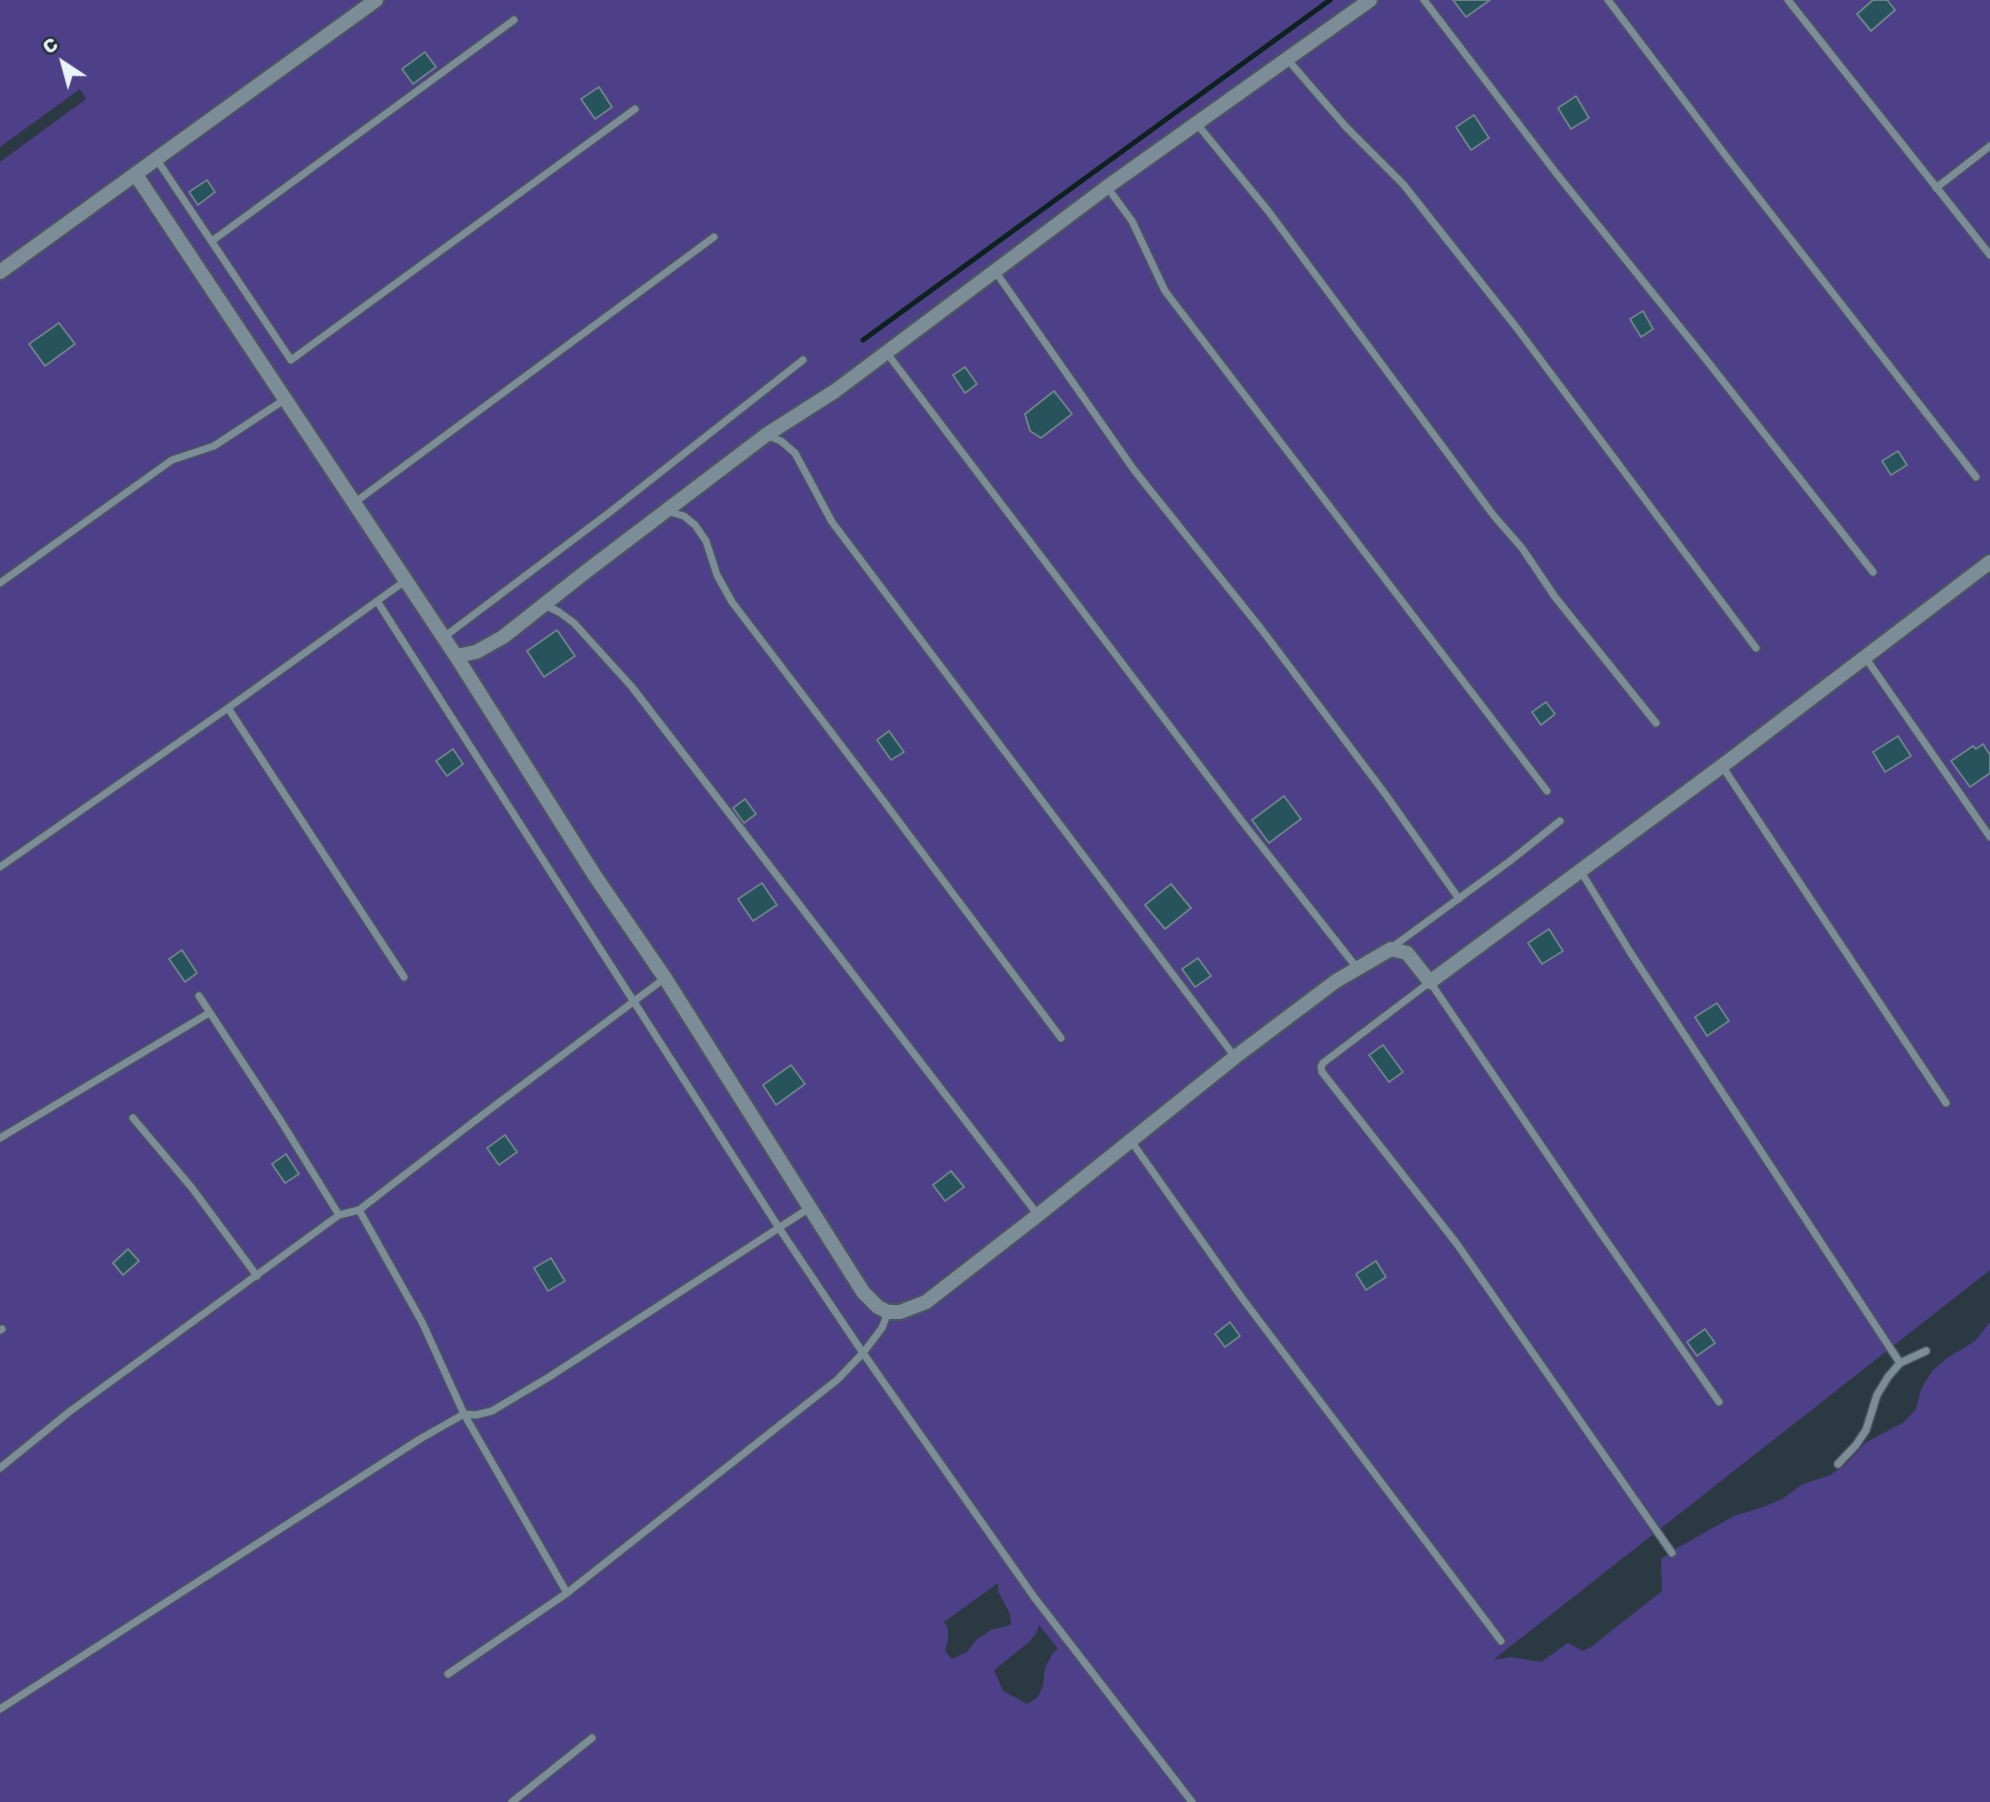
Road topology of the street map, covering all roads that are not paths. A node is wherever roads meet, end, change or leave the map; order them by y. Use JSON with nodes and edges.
{"nodes":[{"id":1,"x":376,"y":0,"type":"edge"},
{"id":2,"x":1370,"y":0,"type":"edge"},
{"id":3,"x":1424,"y":0,"type":"edge"},
{"id":4,"x":1608,"y":0,"type":"edge"},
{"id":5,"x":1788,"y":0,"type":"edge"},
{"id":6,"x":514,"y":20,"type":"dead end"},
{"id":7,"x":1287,"y":60,"type":"junction"},
{"id":8,"x":635,"y":109,"type":"dead end"},
{"id":9,"x":1197,"y":124,"type":"junction"},
{"id":10,"x":1990,"y":146,"type":"edge"},
{"id":11,"x":157,"y":160,"type":"junction"},
{"id":12,"x":136,"y":175,"type":"junction"},
{"id":13,"x":1107,"y":187,"type":"junction"},
{"id":14,"x":1936,"y":188,"type":"junction"},
{"id":15,"x":714,"y":237,"type":"dead end"},
{"id":16,"x":212,"y":242,"type":"junction"},
{"id":17,"x":1990,"y":255,"type":"edge"},
{"id":18,"x":995,"y":270,"type":"junction"},
{"id":19,"x":0,"y":272,"type":"edge"},
{"id":20,"x":886,"y":351,"type":"junction"},
{"id":21,"x":803,"y":360,"type":"dead end"},
{"id":22,"x":284,"y":400,"type":"junction"},
{"id":23,"x":766,"y":435,"type":"junction"},
{"id":24,"x":1976,"y":477,"type":"dead end"},
{"id":25,"x":354,"y":503,"type":"junction"},
{"id":26,"x":666,"y":511,"type":"junction"},
{"id":27,"x":1990,"y":562,"type":"edge"},
{"id":28,"x":1873,"y":572,"type":"dead end"},
{"id":29,"x":406,"y":580,"type":"junction"},
{"id":30,"x":0,"y":583,"type":"edge"},
{"id":31,"x":377,"y":601,"type":"junction"},
{"id":32,"x":544,"y":605,"type":"junction"},
{"id":33,"x":444,"y":637,"type":"junction"},
{"id":34,"x":1756,"y":648,"type":"dead end"},
{"id":35,"x":456,"y":656,"type":"junction"},
{"id":36,"x":1864,"y":656,"type":"junction"},
{"id":37,"x":228,"y":708,"type":"junction"},
{"id":38,"x":1656,"y":723,"type":"dead end"},
{"id":39,"x":1722,"y":766,"type":"junction"},
{"id":40,"x":1547,"y":791,"type":"dead end"},
{"id":41,"x":1560,"y":821,"type":"dead end"},
{"id":42,"x":1990,"y":837,"type":"edge"},
{"id":43,"x":0,"y":867,"type":"edge"},
{"id":44,"x":1580,"y":870,"type":"junction"},
{"id":45,"x":1459,"y":899,"type":"junction"},
{"id":46,"x":1391,"y":948,"type":"junction"},
{"id":47,"x":1358,"y":968,"type":"junction"},
{"id":48,"x":404,"y":977,"type":"dead end"},
{"id":49,"x":665,"y":978,"type":"junction"},
{"id":50,"x":1430,"y":982,"type":"junction"},
{"id":51,"x":199,"y":996,"type":"dead end"},
{"id":52,"x":634,"y":1001,"type":"junction"},
{"id":53,"x":209,"y":1013,"type":"junction"},
{"id":54,"x":1061,"y":1038,"type":"dead end"},
{"id":55,"x":1235,"y":1057,"type":"junction"},
{"id":56,"x":1946,"y":1104,"type":"dead end"},
{"id":57,"x":133,"y":1118,"type":"dead end"},
{"id":58,"x":0,"y":1138,"type":"edge"},
{"id":59,"x":1131,"y":1141,"type":"junction"},
{"id":60,"x":811,"y":1207,"type":"junction"},
{"id":61,"x":359,"y":1210,"type":"junction"},
{"id":62,"x":338,"y":1215,"type":"junction"},
{"id":63,"x":1038,"y":1215,"type":"junction"},
{"id":64,"x":779,"y":1228,"type":"junction"},
{"id":65,"x":257,"y":1276,"type":"junction"},
{"id":66,"x":888,"y":1312,"type":"junction"},
{"id":67,"x":1926,"y":1351,"type":"dead end"},
{"id":68,"x":863,"y":1353,"type":"junction"},
{"id":69,"x":1900,"y":1363,"type":"junction"},
{"id":70,"x":1720,"y":1402,"type":"dead end"},
{"id":71,"x":464,"y":1414,"type":"junction"},
{"id":72,"x":1838,"y":1464,"type":"dead end"},
{"id":73,"x":0,"y":1468,"type":"edge"},
{"id":74,"x":1672,"y":1553,"type":"dead end"},
{"id":75,"x":567,"y":1593,"type":"junction"},
{"id":76,"x":1502,"y":1641,"type":"dead end"},
{"id":77,"x":448,"y":1674,"type":"dead end"},
{"id":78,"x":0,"y":1709,"type":"edge"},
{"id":79,"x":592,"y":1738,"type":"dead end"},
{"id":80,"x":512,"y":1802,"type":"edge"},
{"id":81,"x":1192,"y":1802,"type":"edge"}],
"edges":[{"from":1,"to":11,"type":"street"},
{"from":2,"to":7,"type":"street"},
{"from":3,"to":28,"type":"lane"},
{"from":4,"to":24,"type":"lane"},
{"from":5,"to":14,"type":"lane"},
{"from":6,"to":16,"type":"lane"},
{"from":7,"to":9,"type":"street"},
{"from":7,"to":34,"type":"lane"},
{"from":8,"to":16,"type":"lane"},
{"from":9,"to":13,"type":"street"},
{"from":9,"to":38,"type":"lane"},
{"from":10,"to":14,"type":"lane"},
{"from":11,"to":12,"type":"street"},
{"from":11,"to":16,"type":"lane"},
{"from":12,"to":19,"type":"street"},
{"from":12,"to":22,"type":"street"},
{"from":13,"to":18,"type":"street"},
{"from":13,"to":40,"type":"lane"},
{"from":14,"to":17,"type":"lane"},
{"from":15,"to":25,"type":"lane"},
{"from":18,"to":20,"type":"street"},
{"from":18,"to":45,"type":"lane"},
{"from":20,"to":23,"type":"street"},
{"from":20,"to":47,"type":"lane"},
{"from":21,"to":33,"type":"lane"},
{"from":22,"to":25,"type":"street"},
{"from":22,"to":30,"type":"lane"},
{"from":23,"to":26,"type":"street"},
{"from":23,"to":55,"type":"lane"},
{"from":25,"to":29,"type":"street"},
{"from":26,"to":32,"type":"street"},
{"from":26,"to":54,"type":"lane"},
{"from":27,"to":36,"type":"street"},
{"from":29,"to":31,"type":"lane"},
{"from":29,"to":33,"type":"street"},
{"from":31,"to":37,"type":"lane"},
{"from":31,"to":52,"type":"lane"},
{"from":32,"to":35,"type":"street"},
{"from":32,"to":63,"type":"lane"},
{"from":33,"to":35,"type":"street"},
{"from":35,"to":49,"type":"street"},
{"from":36,"to":39,"type":"street"},
{"from":36,"to":42,"type":"lane"},
{"from":37,"to":43,"type":"lane"},
{"from":37,"to":48,"type":"lane"},
{"from":39,"to":44,"type":"street"},
{"from":39,"to":56,"type":"lane"},
{"from":41,"to":45,"type":"lane"},
{"from":44,"to":50,"type":"street"},
{"from":44,"to":69,"type":"lane"},
{"from":45,"to":46,"type":"lane"},
{"from":46,"to":47,"type":"street"},
{"from":46,"to":50,"type":"street"},
{"from":47,"to":55,"type":"street"},
{"from":49,"to":52,"type":"lane"},
{"from":49,"to":60,"type":"street"},
{"from":50,"to":70,"type":"lane"},
{"from":50,"to":74,"type":"lane"},
{"from":51,"to":53,"type":"lane"},
{"from":52,"to":61,"type":"lane"},
{"from":52,"to":64,"type":"lane"},
{"from":53,"to":58,"type":"lane"},
{"from":53,"to":62,"type":"lane"},
{"from":55,"to":59,"type":"street"},
{"from":57,"to":65,"type":"lane"},
{"from":59,"to":63,"type":"street"},
{"from":59,"to":76,"type":"lane"},
{"from":60,"to":64,"type":"lane"},
{"from":60,"to":66,"type":"street"},
{"from":61,"to":62,"type":"lane"},
{"from":61,"to":71,"type":"lane"},
{"from":62,"to":65,"type":"lane"},
{"from":63,"to":66,"type":"street"},
{"from":64,"to":68,"type":"lane"},
{"from":64,"to":71,"type":"lane"},
{"from":65,"to":73,"type":"lane"},
{"from":66,"to":68,"type":"lane"},
{"from":67,"to":69,"type":"lane"},
{"from":68,"to":75,"type":"lane"},
{"from":68,"to":81,"type":"lane"},
{"from":69,"to":72,"type":"lane"},
{"from":71,"to":75,"type":"lane"},
{"from":71,"to":78,"type":"lane"},
{"from":75,"to":77,"type":"lane"},
{"from":79,"to":80,"type":"lane"}]}
